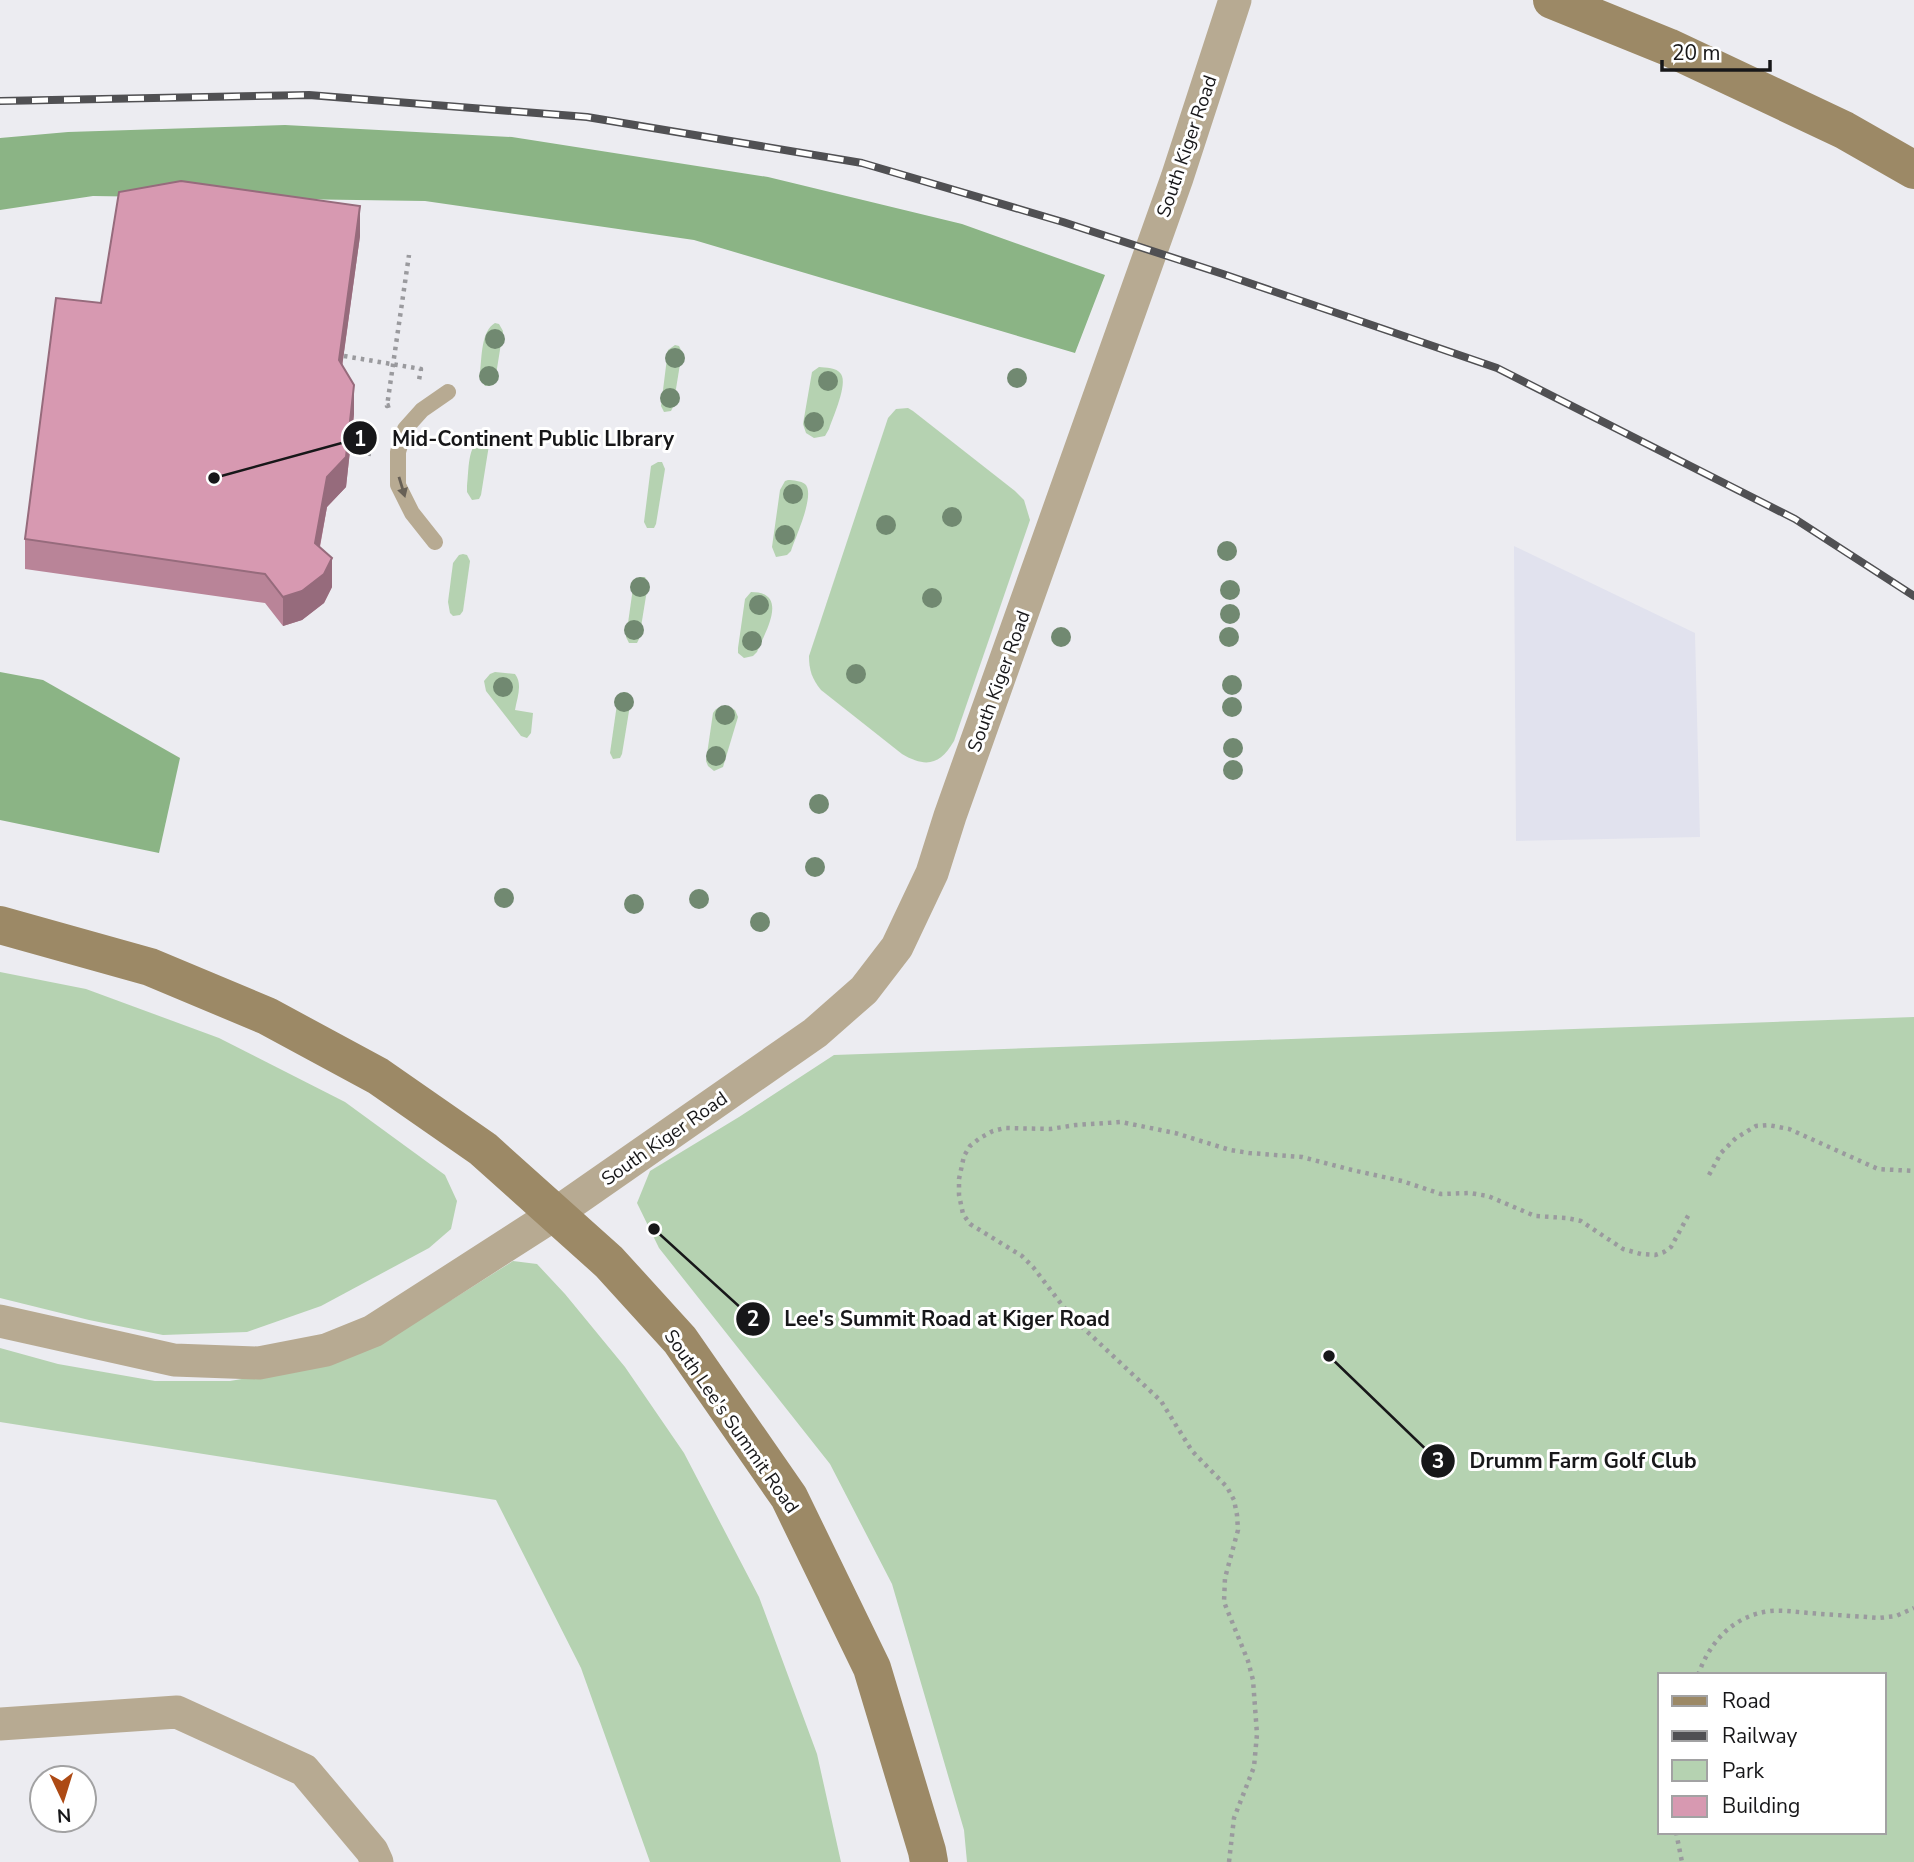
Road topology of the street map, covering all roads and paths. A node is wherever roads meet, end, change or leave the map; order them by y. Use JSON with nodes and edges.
{"nodes":[{"id":1,"x":1235,"y":0,"type":"edge"},
{"id":2,"x":1552,"y":0,"type":"edge"},
{"id":3,"x":1914,"y":170,"type":"edge"},
{"id":4,"x":409,"y":255,"type":"dead end"},
{"id":5,"x":344,"y":356,"type":"edge"},
{"id":6,"x":393,"y":365,"type":"junction"},
{"id":7,"x":418,"y":385,"type":"dead end"},
{"id":8,"x":448,"y":392,"type":"dead end"},
{"id":9,"x":395,"y":404,"type":"dead end"},
{"id":10,"x":351,"y":451,"type":"edge"},
{"id":11,"x":371,"y":454,"type":"dead end"},
{"id":12,"x":435,"y":542,"type":"dead end"},
{"id":13,"x":0,"y":925,"type":"edge"},
{"id":14,"x":1914,"y":1171,"type":"edge"},
{"id":15,"x":1709,"y":1175,"type":"dead end"},
{"id":16,"x":555,"y":1214,"type":"junction"},
{"id":17,"x":1689,"y":1214,"type":"dead end"},
{"id":18,"x":0,"y":1321,"type":"edge"},
{"id":19,"x":1914,"y":1608,"type":"edge"},
{"id":20,"x":1700,"y":1673,"type":"edge"},
{"id":21,"x":0,"y":1724,"type":"edge"},
{"id":22,"x":1676,"y":1834,"type":"edge"},
{"id":23,"x":377,"y":1862,"type":"edge"},
{"id":24,"x":929,"y":1862,"type":"edge"},
{"id":25,"x":1229,"y":1862,"type":"edge"},
{"id":26,"x":1682,"y":1862,"type":"edge"}],
"edges":[{"from":1,"to":16,"type":"street","name":"South Kiger Road"},
{"from":2,"to":3,"type":"main road"},
{"from":4,"to":6,"type":"path"},
{"from":5,"to":6,"type":"path"},
{"from":6,"to":7,"type":"path"},
{"from":6,"to":9,"type":"path"},
{"from":8,"to":12,"type":"lane","one_way":true},
{"from":10,"to":11,"type":"path"},
{"from":13,"to":16,"type":"main road","name":"South Lee's Summit Road"},
{"from":14,"to":15,"type":"path"},
{"from":16,"to":18,"type":"street","name":"South Kiger Road"},
{"from":16,"to":24,"type":"main road","name":"South Lee's Summit Road"},
{"from":17,"to":25,"type":"path"},
{"from":19,"to":20,"type":"path"},
{"from":21,"to":23,"type":"street"},
{"from":22,"to":26,"type":"path"}]}
